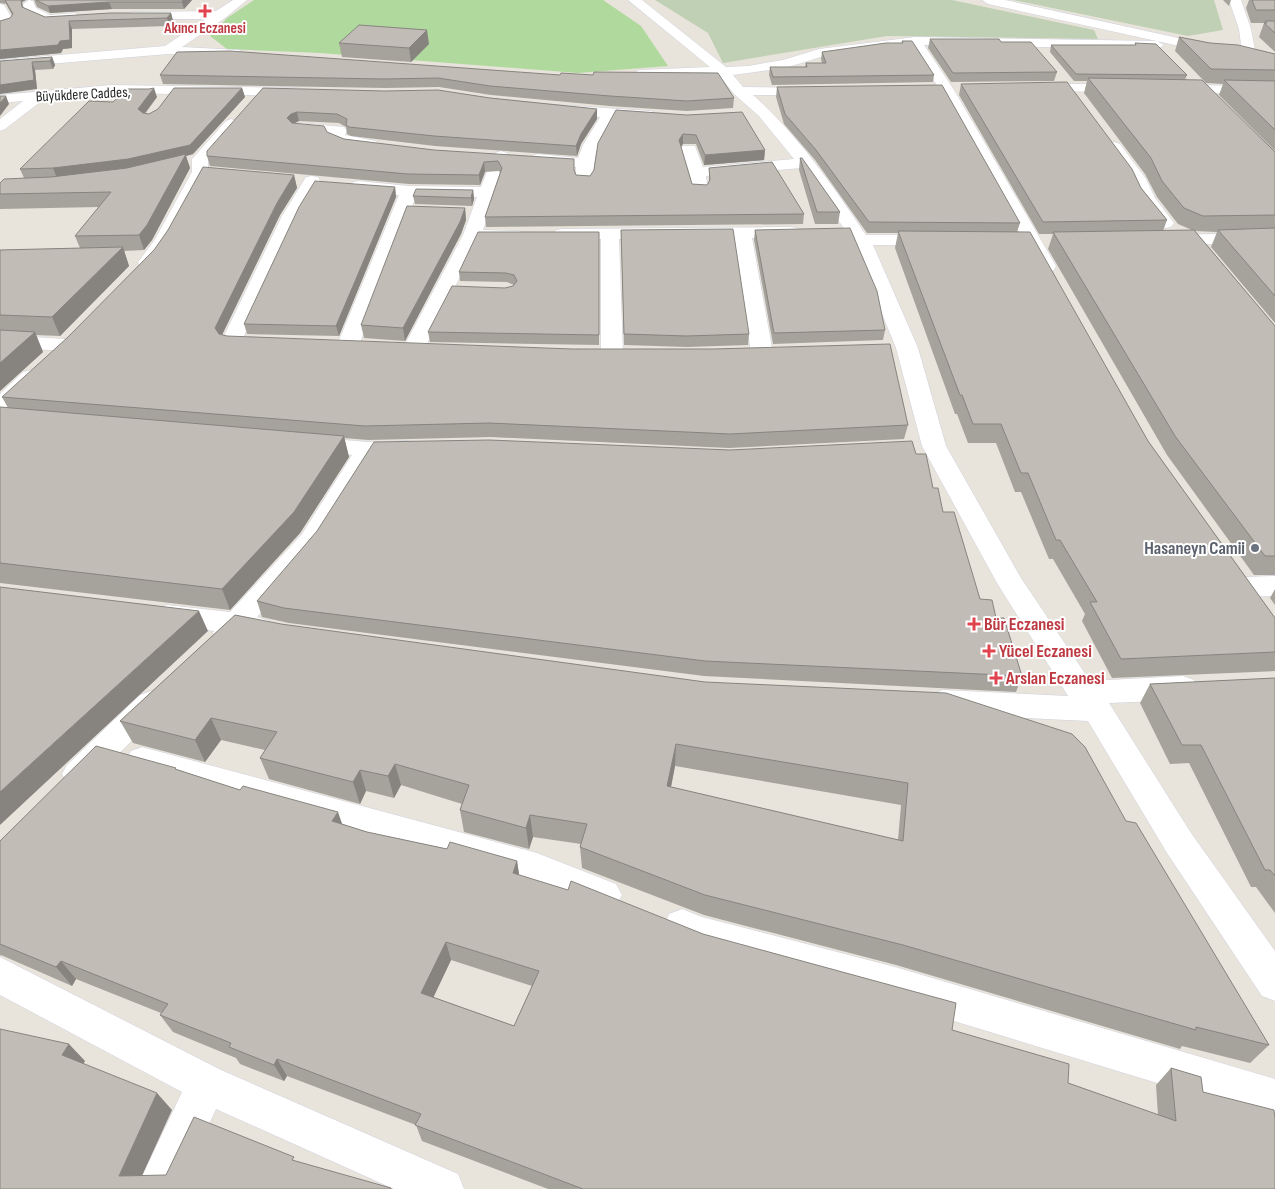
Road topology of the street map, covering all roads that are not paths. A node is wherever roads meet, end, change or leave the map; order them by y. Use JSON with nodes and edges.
{"nodes":[{"id":1,"x":241,"y":0,"type":"edge"},
{"id":2,"x":634,"y":0,"type":"edge"},
{"id":3,"x":988,"y":0,"type":"edge"},
{"id":4,"x":46,"y":2,"type":"edge"},
{"id":5,"x":1239,"y":2,"type":"edge"},
{"id":6,"x":12,"y":6,"type":"edge"},
{"id":7,"x":122,"y":14,"type":"edge"},
{"id":8,"x":221,"y":14,"type":"junction"},
{"id":9,"x":84,"y":16,"type":"edge"},
{"id":10,"x":0,"y":24,"type":"edge"},
{"id":11,"x":1153,"y":40,"type":"junction"},
{"id":12,"x":915,"y":41,"type":"junction"},
{"id":13,"x":1033,"y":44,"type":"junction"},
{"id":14,"x":168,"y":50,"type":"junction"},
{"id":15,"x":226,"y":53,"type":"junction"},
{"id":16,"x":116,"y":55,"type":"junction"},
{"id":17,"x":254,"y":56,"type":"edge"},
{"id":18,"x":1170,"y":57,"type":"edge"},
{"id":19,"x":1250,"y":57,"type":"junction"},
{"id":20,"x":1045,"y":58,"type":"edge"},
{"id":21,"x":1275,"y":63,"type":"edge"},
{"id":22,"x":0,"y":64,"type":"edge"},
{"id":23,"x":723,"y":71,"type":"junction"},
{"id":24,"x":1057,"y":72,"type":"edge"},
{"id":25,"x":623,"y":74,"type":"edge"},
{"id":26,"x":1188,"y":76,"type":"edge"},
{"id":27,"x":1069,"y":87,"type":"junction"},
{"id":28,"x":1022,"y":88,"type":"edge"},
{"id":29,"x":1135,"y":88,"type":"edge"},
{"id":30,"x":112,"y":89,"type":"junction"},
{"id":31,"x":1163,"y":89,"type":"edge"},
{"id":32,"x":1201,"y":89,"type":"junction"},
{"id":33,"x":828,"y":90,"type":"edge"},
{"id":34,"x":1275,"y":90,"type":"edge"},
{"id":35,"x":260,"y":91,"type":"junction"},
{"id":36,"x":172,"y":92,"type":"junction"},
{"id":37,"x":203,"y":92,"type":"junction"},
{"id":38,"x":309,"y":92,"type":"edge"},
{"id":39,"x":39,"y":96,"type":"junction"},
{"id":40,"x":0,"y":99,"type":"edge"},
{"id":41,"x":1080,"y":102,"type":"edge"},
{"id":42,"x":1214,"y":102,"type":"edge"},
{"id":43,"x":162,"y":105,"type":"edge"},
{"id":44,"x":750,"y":106,"type":"junction"},
{"id":45,"x":542,"y":107,"type":"edge"},
{"id":46,"x":610,"y":113,"type":"junction"},
{"id":47,"x":668,"y":117,"type":"edge"},
{"id":48,"x":0,"y":126,"type":"edge"},
{"id":49,"x":299,"y":128,"type":"edge"},
{"id":50,"x":1103,"y":133,"type":"edge"},
{"id":51,"x":382,"y":145,"type":"edge"},
{"id":52,"x":689,"y":149,"type":"dead end"},
{"id":53,"x":482,"y":155,"type":"edge"},
{"id":54,"x":501,"y":156,"type":"junction"},
{"id":55,"x":584,"y":163,"type":"junction"},
{"id":56,"x":806,"y":163,"type":"junction"},
{"id":57,"x":195,"y":165,"type":"junction"},
{"id":58,"x":697,"y":172,"type":"junction"},
{"id":59,"x":219,"y":173,"type":"edge"},
{"id":60,"x":584,"y":182,"type":"edge"},
{"id":61,"x":699,"y":190,"type":"edge"},
{"id":62,"x":409,"y":191,"type":"junction"},
{"id":63,"x":487,"y":192,"type":"junction"},
{"id":64,"x":401,"y":211,"type":"junction"},
{"id":65,"x":421,"y":212,"type":"edge"},
{"id":66,"x":460,"y":212,"type":"edge"},
{"id":67,"x":480,"y":213,"type":"junction"},
{"id":68,"x":808,"y":232,"type":"edge"},
{"id":69,"x":742,"y":233,"type":"junction"},
{"id":70,"x":610,"y":234,"type":"junction"},
{"id":71,"x":851,"y":234,"type":"junction"},
{"id":72,"x":472,"y":235,"type":"junction"},
{"id":73,"x":1275,"y":238,"type":"edge"},
{"id":74,"x":1193,"y":239,"type":"junction"},
{"id":75,"x":947,"y":240,"type":"edge"},
{"id":76,"x":1143,"y":240,"type":"edge"},
{"id":77,"x":1205,"y":254,"type":"edge"},
{"id":78,"x":140,"y":263,"type":"edge"},
{"id":79,"x":1058,"y":285,"type":"edge"},
{"id":80,"x":0,"y":341,"type":"edge"},
{"id":81,"x":280,"y":343,"type":"edge"},
{"id":82,"x":347,"y":345,"type":"edge"},
{"id":83,"x":414,"y":350,"type":"edge"},
{"id":84,"x":612,"y":353,"type":"edge"},
{"id":85,"x":762,"y":353,"type":"edge"},
{"id":86,"x":0,"y":406,"type":"edge"},
{"id":87,"x":288,"y":442,"type":"edge"},
{"id":88,"x":434,"y":448,"type":"edge"},
{"id":89,"x":368,"y":449,"type":"junction"},
{"id":90,"x":139,"y":611,"type":"edge"},
{"id":91,"x":238,"y":623,"type":"junction"},
{"id":92,"x":289,"y":635,"type":"edge"},
{"id":93,"x":211,"y":648,"type":"edge"},
{"id":94,"x":170,"y":686,"type":"edge"},
{"id":95,"x":1208,"y":686,"type":"edge"},
{"id":96,"x":918,"y":701,"type":"edge"},
{"id":97,"x":1089,"y":701,"type":"junction"},
{"id":98,"x":102,"y":750,"type":"junction"},
{"id":99,"x":62,"y":790,"type":"edge"},
{"id":100,"x":0,"y":975,"type":"edge"},
{"id":101,"x":1275,"y":983,"type":"edge"},
{"id":102,"x":207,"y":1084,"type":"junction"},
{"id":103,"x":1275,"y":1099,"type":"edge"},
{"id":104,"x":435,"y":1187,"type":"edge"},
{"id":105,"x":157,"y":1189,"type":"edge"}],
"edges":[{"from":1,"to":8,"type":"street"},
{"from":2,"to":23,"type":"street"},
{"from":3,"to":11,"type":"street"},
{"from":4,"to":6,"type":"street"},
{"from":5,"to":19,"type":"street"},
{"from":6,"to":9,"type":"street"},
{"from":6,"to":10,"type":"street"},
{"from":7,"to":8,"type":"street"},
{"from":8,"to":14,"type":"street"},
{"from":11,"to":13,"type":"street"},
{"from":11,"to":18,"type":"street"},
{"from":11,"to":19,"type":"street"},
{"from":12,"to":13,"type":"street"},
{"from":12,"to":23,"type":"street"},
{"from":12,"to":79,"type":"street"},
{"from":13,"to":20,"type":"street"},
{"from":14,"to":15,"type":"street"},
{"from":14,"to":16,"type":"street"},
{"from":15,"to":17,"type":"street"},
{"from":15,"to":37,"type":"street"},
{"from":16,"to":22,"type":"street"},
{"from":16,"to":30,"type":"street"},
{"from":19,"to":21,"type":"street"},
{"from":23,"to":25,"type":"street"},
{"from":23,"to":44,"type":"street"},
{"from":24,"to":27,"type":"street"},
{"from":26,"to":32,"type":"street"},
{"from":27,"to":28,"type":"street"},
{"from":27,"to":29,"type":"street"},
{"from":27,"to":41,"type":"street"},
{"from":30,"to":36,"type":"street","name":"Büyükdere Caddes,"},
{"from":30,"to":39,"type":"street","name":"Büyükdere Caddes,"},
{"from":31,"to":32,"type":"street"},
{"from":32,"to":34,"type":"street"},
{"from":32,"to":42,"type":"street"},
{"from":33,"to":44,"type":"street"},
{"from":35,"to":37,"type":"street","name":"Büyükdere Caddes,"},
{"from":35,"to":38,"type":"street","name":"Büyükdere Caddes,"},
{"from":35,"to":57,"type":"street"},
{"from":36,"to":37,"type":"street","name":"Büyükdere Caddes,"},
{"from":36,"to":43,"type":"street"},
{"from":39,"to":40,"type":"street","name":"Büyükdere Caddes,"},
{"from":39,"to":48,"type":"street"},
{"from":44,"to":56,"type":"street"},
{"from":45,"to":46,"type":"street"},
{"from":46,"to":47,"type":"street"},
{"from":46,"to":55,"type":"street"},
{"from":49,"to":51,"type":"street"},
{"from":50,"to":74,"type":"street"},
{"from":52,"to":58,"type":"street"},
{"from":53,"to":54,"type":"street"},
{"from":54,"to":55,"type":"street"},
{"from":54,"to":63,"type":"street"},
{"from":55,"to":60,"type":"street"},
{"from":56,"to":58,"type":"street"},
{"from":56,"to":71,"type":"street"},
{"from":57,"to":59,"type":"street"},
{"from":57,"to":78,"type":"street"},
{"from":58,"to":61,"type":"street"},
{"from":62,"to":63,"type":"street"},
{"from":62,"to":64,"type":"street"},
{"from":62,"to":81,"type":"street"},
{"from":63,"to":67,"type":"street"},
{"from":64,"to":65,"type":"street"},
{"from":64,"to":82,"type":"street"},
{"from":66,"to":67,"type":"street"},
{"from":67,"to":72,"type":"street"},
{"from":68,"to":69,"type":"street"},
{"from":69,"to":70,"type":"street"},
{"from":69,"to":85,"type":"street"},
{"from":70,"to":72,"type":"street"},
{"from":70,"to":84,"type":"street"},
{"from":71,"to":75,"type":"street"},
{"from":71,"to":97,"type":"street"},
{"from":72,"to":83,"type":"street"},
{"from":73,"to":74,"type":"street"},
{"from":74,"to":76,"type":"street"},
{"from":74,"to":77,"type":"street"},
{"from":80,"to":86,"type":"street"},
{"from":87,"to":89,"type":"street"},
{"from":88,"to":89,"type":"street"},
{"from":89,"to":91,"type":"street"},
{"from":90,"to":91,"type":"street"},
{"from":91,"to":92,"type":"street"},
{"from":91,"to":93,"type":"street"},
{"from":94,"to":98,"type":"street"},
{"from":95,"to":97,"type":"street"},
{"from":96,"to":97,"type":"street"},
{"from":97,"to":101,"type":"street"},
{"from":98,"to":99,"type":"street"},
{"from":98,"to":103,"type":"street"},
{"from":100,"to":102,"type":"street"},
{"from":102,"to":104,"type":"street"},
{"from":102,"to":105,"type":"street"}]}
